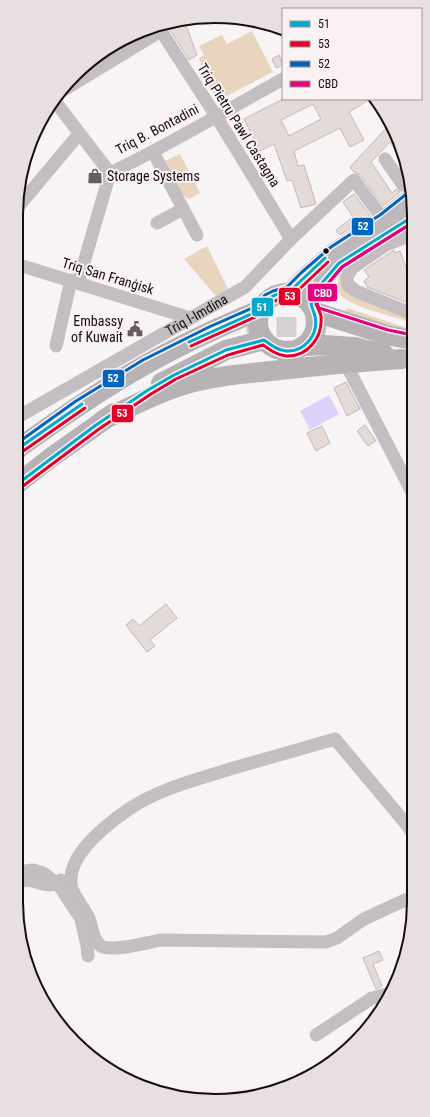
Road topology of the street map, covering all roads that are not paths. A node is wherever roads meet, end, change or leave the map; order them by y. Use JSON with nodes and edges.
{"nodes":[{"id":1,"x":161,"y":31,"type":"edge"},
{"id":2,"x":157,"y":32,"type":"edge"},
{"id":3,"x":282,"y":80,"type":"edge"},
{"id":4,"x":76,"y":82,"type":"edge"},
{"id":5,"x":58,"y":105,"type":"edge"},
{"id":6,"x":216,"y":116,"type":"junction"},
{"id":7,"x":79,"y":134,"type":"junction"},
{"id":8,"x":153,"y":152,"type":"junction"},
{"id":9,"x":385,"y":159,"type":"dead end"},
{"id":10,"x":110,"y":173,"type":"junction"},
{"id":11,"x":405,"y":188,"type":"edge"},
{"id":12,"x":406,"y":195,"type":"edge"},
{"id":13,"x":23,"y":201,"type":"edge"},
{"id":14,"x":183,"y":209,"type":"junction"},
{"id":15,"x":382,"y":219,"type":"junction"},
{"id":16,"x":407,"y":220,"type":"edge"},
{"id":17,"x":157,"y":223,"type":"dead end"},
{"id":18,"x":197,"y":235,"type":"dead end"},
{"id":19,"x":407,"y":237,"type":"edge"},
{"id":20,"x":291,"y":239,"type":"junction"},
{"id":21,"x":23,"y":266,"type":"edge"},
{"id":22,"x":74,"y":282,"type":"junction"},
{"id":23,"x":289,"y":292,"type":"junction"},
{"id":24,"x":262,"y":307,"type":"junction"},
{"id":25,"x":313,"y":308,"type":"junction"},
{"id":26,"x":407,"y":312,"type":"edge"},
{"id":27,"x":190,"y":318,"type":"junction"},
{"id":28,"x":327,"y":331,"type":"tunnel mouth"},
{"id":29,"x":255,"y":336,"type":"junction"},
{"id":30,"x":407,"y":339,"type":"edge"},
{"id":31,"x":56,"y":346,"type":"dead end"},
{"id":32,"x":304,"y":346,"type":"junction"},
{"id":33,"x":407,"y":356,"type":"edge"},
{"id":34,"x":407,"y":357,"type":"edge"},
{"id":35,"x":407,"y":357,"type":"edge"},
{"id":36,"x":349,"y":363,"type":"junction"},
{"id":37,"x":23,"y":414,"type":"edge"},
{"id":38,"x":100,"y":423,"type":"junction"},
{"id":39,"x":23,"y":445,"type":"edge"},
{"id":40,"x":23,"y":459,"type":"edge"},
{"id":41,"x":23,"y":480,"type":"edge"},
{"id":42,"x":407,"y":482,"type":"edge"},
{"id":43,"x":407,"y":825,"type":"edge"},
{"id":44,"x":23,"y":871,"type":"edge"},
{"id":45,"x":72,"y":875,"type":"junction"},
{"id":46,"x":23,"y":882,"type":"edge"},
{"id":47,"x":58,"y":884,"type":"junction"},
{"id":48,"x":407,"y":899,"type":"edge"},
{"id":49,"x":88,"y":956,"type":"dead end"},
{"id":50,"x":383,"y":995,"type":"edge"},
{"id":51,"x":316,"y":1035,"type":"dead end"}],
"edges":[{"from":1,"to":6,"type":"street","name":"Triq Pietru Pawl Castagna"},
{"from":2,"to":4,"type":"street"},
{"from":3,"to":6,"type":"street","name":"Triq B. Bontadini"},
{"from":5,"to":7,"type":"street"},
{"from":6,"to":8,"type":"street","name":"Triq B. Bontadini"},
{"from":6,"to":20,"type":"street","name":"Triq Pietru Pawl Castagna"},
{"from":7,"to":10,"type":"street"},
{"from":7,"to":13,"type":"street"},
{"from":8,"to":10,"type":"street","name":"Triq B. Bontadini"},
{"from":8,"to":14,"type":"street"},
{"from":9,"to":11,"type":"street"},
{"from":10,"to":22,"type":"street"},
{"from":12,"to":15,"type":"main road","name":"Triq l-Imdina"},
{"from":14,"to":17,"type":"street"},
{"from":14,"to":18,"type":"street"},
{"from":15,"to":20,"type":"street","name":"Triq l-Imdina"},
{"from":15,"to":23,"type":"main road","name":"Triq l-Imdina"},
{"from":16,"to":25,"type":"main road"},
{"from":19,"to":26,"type":"street"},
{"from":20,"to":27,"type":"street","name":"Triq l-Imdina"},
{"from":21,"to":22,"type":"street","name":"Triq San Franġisk"},
{"from":22,"to":27,"type":"street","name":"Triq San Franġisk"},
{"from":22,"to":31,"type":"street"},
{"from":23,"to":24,"type":"highway","name":"Triq l-Imdina"},
{"from":23,"to":25,"type":"highway"},
{"from":24,"to":29,"type":"highway"},
{"from":24,"to":39,"type":"highway","name":"Triq l-Imdina"},
{"from":25,"to":30,"type":"highway"},
{"from":25,"to":32,"type":"highway"},
{"from":27,"to":37,"type":"street","name":"Triq l-Imdina"},
{"from":28,"to":33,"type":"highway"},
{"from":29,"to":32,"type":"highway"},
{"from":29,"to":38,"type":"highway"},
{"from":29,"to":40,"type":"highway"},
{"from":32,"to":34,"type":"highway"},
{"from":35,"to":36,"type":"highway"},
{"from":36,"to":38,"type":"highway"},
{"from":36,"to":42,"type":"street"},
{"from":38,"to":41,"type":"highway"},
{"from":43,"to":45,"type":"street"},
{"from":44,"to":47,"type":"street"},
{"from":45,"to":47,"type":"street"},
{"from":45,"to":48,"type":"street"},
{"from":46,"to":47,"type":"street"},
{"from":47,"to":49,"type":"street"},
{"from":50,"to":51,"type":"street"}]}
